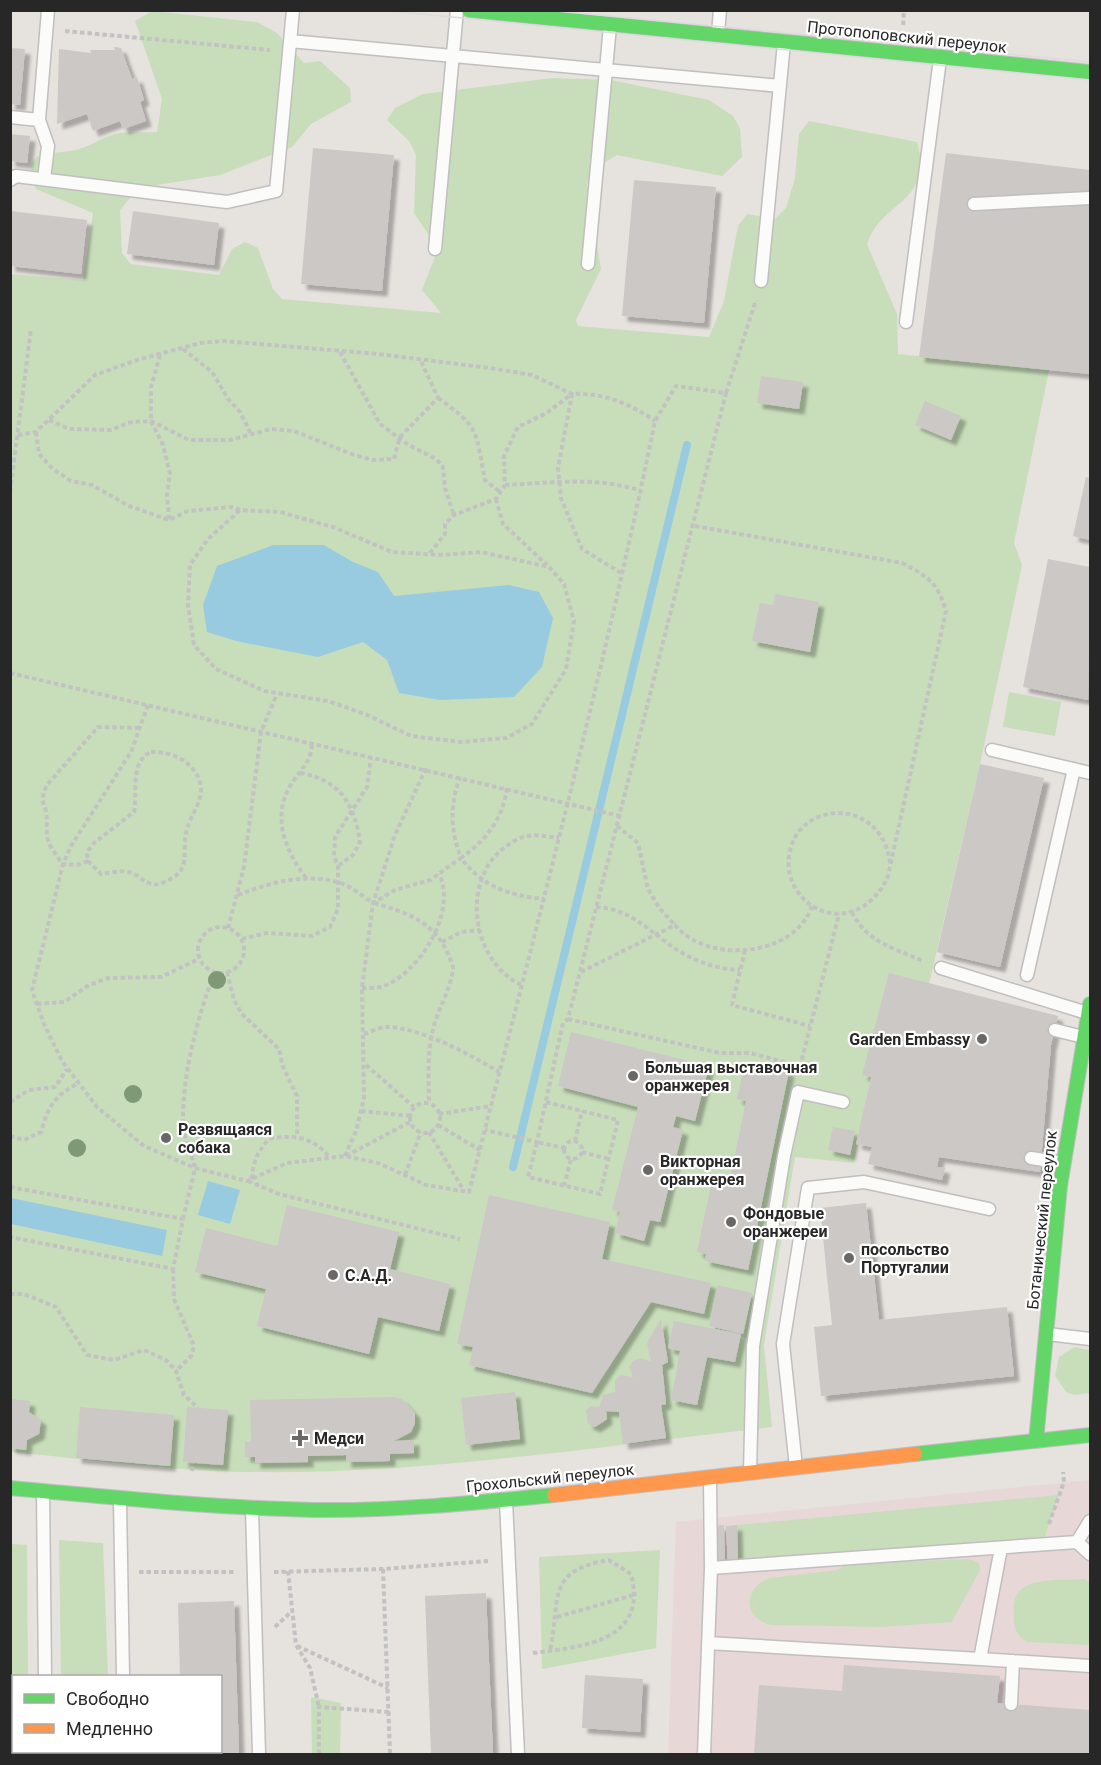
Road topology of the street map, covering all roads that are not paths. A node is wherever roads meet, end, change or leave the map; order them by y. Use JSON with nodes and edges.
{"nodes":[{"id":1,"x":48,"y":10,"type":"edge"},
{"id":2,"x":293,"y":10,"type":"edge"},
{"id":3,"x":457,"y":10,"type":"edge"},
{"id":4,"x":469,"y":10,"type":"edge"},
{"id":5,"x":720,"y":10,"type":"edge"},
{"id":6,"x":611,"y":24,"type":"junction"},
{"id":7,"x":718,"y":34,"type":"junction"},
{"id":8,"x":784,"y":41,"type":"junction"},
{"id":9,"x":289,"y":46,"type":"junction"},
{"id":10,"x":452,"y":56,"type":"junction"},
{"id":11,"x":940,"y":57,"type":"junction"},
{"id":12,"x":606,"y":70,"type":"junction"},
{"id":13,"x":1090,"y":72,"type":"edge"},
{"id":14,"x":780,"y":86,"type":"junction"},
{"id":15,"x":10,"y":117,"type":"edge"},
{"id":16,"x":39,"y":120,"type":"junction"},
{"id":17,"x":44,"y":179,"type":"junction"},
{"id":18,"x":10,"y":180,"type":"edge"},
{"id":19,"x":1090,"y":198,"type":"edge"},
{"id":20,"x":974,"y":204,"type":"dead end"},
{"id":21,"x":435,"y":249,"type":"dead end"},
{"id":22,"x":588,"y":264,"type":"dead end"},
{"id":23,"x":761,"y":281,"type":"road end"},
{"id":24,"x":906,"y":322,"type":"dead end"},
{"id":25,"x":992,"y":750,"type":"dead end"},
{"id":26,"x":1074,"y":769,"type":"junction"},
{"id":27,"x":1090,"y":772,"type":"edge"},
{"id":28,"x":937,"y":967,"type":"road end"},
{"id":29,"x":1027,"y":975,"type":"dead end"},
{"id":30,"x":1090,"y":1009,"type":"edge"},
{"id":31,"x":1054,"y":1030,"type":"dead end"},
{"id":32,"x":1084,"y":1038,"type":"junction"},
{"id":33,"x":843,"y":1102,"type":"dead end"},
{"id":34,"x":1031,"y":1158,"type":"dead end"},
{"id":35,"x":1064,"y":1163,"type":"junction"},
{"id":36,"x":989,"y":1209,"type":"dead end"},
{"id":37,"x":1046,"y":1334,"type":"junction"},
{"id":38,"x":1090,"y":1339,"type":"edge"},
{"id":39,"x":1090,"y":1435,"type":"edge"},
{"id":40,"x":1036,"y":1441,"type":"junction"},
{"id":41,"x":796,"y":1468,"type":"junction"},
{"id":42,"x":750,"y":1473,"type":"junction"},
{"id":43,"x":710,"y":1478,"type":"junction"},
{"id":44,"x":10,"y":1488,"type":"edge"},
{"id":45,"x":43,"y":1491,"type":"junction"},
{"id":46,"x":120,"y":1497,"type":"junction"},
{"id":47,"x":506,"y":1500,"type":"junction"},
{"id":48,"x":252,"y":1508,"type":"junction"},
{"id":49,"x":1090,"y":1521,"type":"edge"},
{"id":50,"x":1077,"y":1542,"type":"junction"},
{"id":51,"x":1001,"y":1548,"type":"junction"},
{"id":52,"x":1090,"y":1554,"type":"edge"},
{"id":53,"x":711,"y":1568,"type":"junction"},
{"id":54,"x":708,"y":1643,"type":"junction"},
{"id":55,"x":980,"y":1659,"type":"junction"},
{"id":56,"x":1013,"y":1661,"type":"junction"},
{"id":57,"x":1090,"y":1666,"type":"edge"},
{"id":58,"x":45,"y":1675,"type":"edge"},
{"id":59,"x":123,"y":1675,"type":"edge"},
{"id":60,"x":1011,"y":1704,"type":"dead end"},
{"id":61,"x":259,"y":1755,"type":"edge"},
{"id":62,"x":518,"y":1755,"type":"edge"},
{"id":63,"x":704,"y":1755,"type":"edge"}],
"edges":[{"from":1,"to":16,"type":"lane"},
{"from":2,"to":9,"type":"lane"},
{"from":3,"to":10,"type":"lane"},
{"from":4,"to":6,"type":"street","name":"Протопоповский переулок"},
{"from":5,"to":7,"type":"lane"},
{"from":6,"to":7,"type":"street","name":"Протопоповский переулок"},
{"from":6,"to":12,"type":"lane"},
{"from":7,"to":8,"type":"street","name":"Протопоповский переулок"},
{"from":8,"to":11,"type":"street","name":"Протопоповский переулок"},
{"from":8,"to":14,"type":"lane"},
{"from":9,"to":10,"type":"lane"},
{"from":9,"to":17,"type":"lane"},
{"from":10,"to":12,"type":"lane"},
{"from":10,"to":21,"type":"lane"},
{"from":11,"to":13,"type":"street","name":"Протопоповский переулок"},
{"from":11,"to":24,"type":"lane"},
{"from":12,"to":14,"type":"lane"},
{"from":12,"to":22,"type":"lane"},
{"from":14,"to":23,"type":"lane"},
{"from":15,"to":16,"type":"lane"},
{"from":16,"to":17,"type":"lane"},
{"from":17,"to":18,"type":"lane"},
{"from":19,"to":20,"type":"lane"},
{"from":25,"to":26,"type":"lane"},
{"from":26,"to":27,"type":"lane"},
{"from":26,"to":29,"type":"lane"},
{"from":28,"to":30,"type":"lane"},
{"from":30,"to":32,"type":"street","name":"Ботанический переулок"},
{"from":31,"to":32,"type":"lane"},
{"from":32,"to":35,"type":"street","name":"Ботанический переулок"},
{"from":33,"to":42,"type":"lane"},
{"from":34,"to":35,"type":"lane"},
{"from":35,"to":37,"type":"street","name":"Ботанический переулок"},
{"from":36,"to":41,"type":"lane"},
{"from":37,"to":38,"type":"lane"},
{"from":37,"to":40,"type":"street","name":"Ботанический переулок"},
{"from":39,"to":40,"type":"street","name":"Грохольский переулок"},
{"from":40,"to":41,"type":"street","name":"Грохольский переулок"},
{"from":41,"to":42,"type":"street","name":"Грохольский переулок"},
{"from":42,"to":43,"type":"street","name":"Грохольский переулок"},
{"from":43,"to":47,"type":"street","name":"Грохольский переулок"},
{"from":43,"to":53,"type":"lane"},
{"from":44,"to":45,"type":"street","name":"Грохольский переулок"},
{"from":45,"to":46,"type":"street","name":"Грохольский переулок"},
{"from":45,"to":58,"type":"lane"},
{"from":46,"to":48,"type":"street","name":"Грохольский переулок"},
{"from":46,"to":59,"type":"lane"},
{"from":47,"to":48,"type":"street","name":"Грохольский переулок"},
{"from":47,"to":62,"type":"lane"},
{"from":48,"to":61,"type":"lane"},
{"from":49,"to":50,"type":"lane"},
{"from":50,"to":51,"type":"lane"},
{"from":50,"to":52,"type":"lane"},
{"from":51,"to":53,"type":"lane"},
{"from":51,"to":55,"type":"lane"},
{"from":53,"to":54,"type":"lane"},
{"from":54,"to":55,"type":"lane"},
{"from":54,"to":63,"type":"lane"},
{"from":55,"to":56,"type":"lane"},
{"from":56,"to":57,"type":"lane"},
{"from":56,"to":60,"type":"lane"}]}
